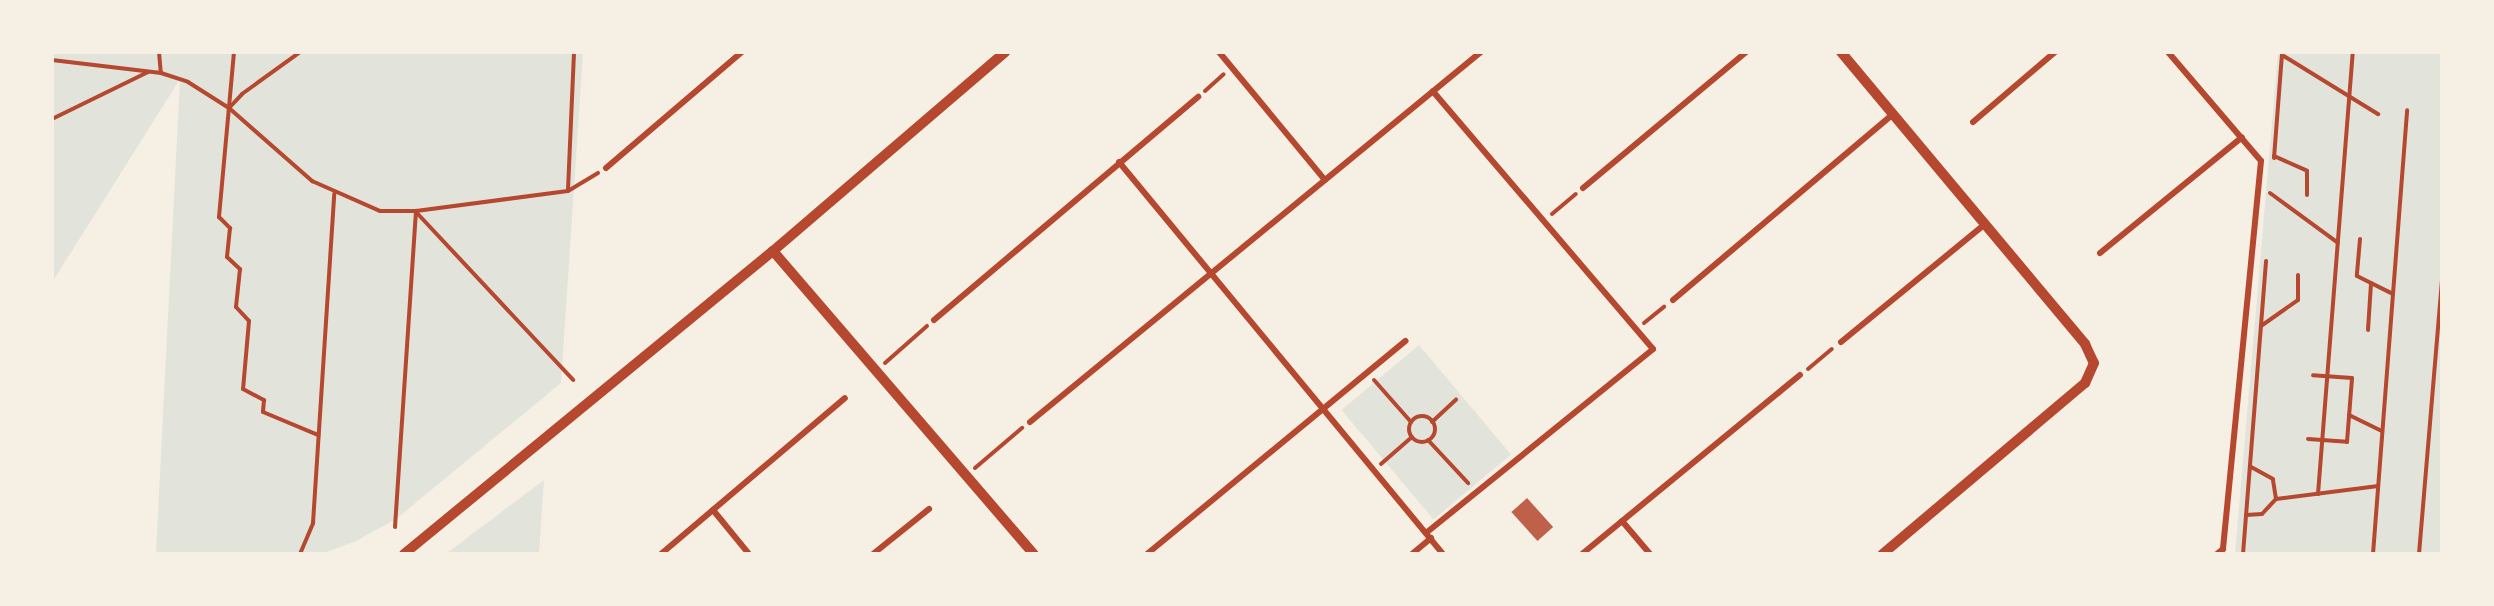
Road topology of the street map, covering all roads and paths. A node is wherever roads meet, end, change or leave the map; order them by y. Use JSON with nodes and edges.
{"nodes":[{"id":1,"x":159,"y":52,"type":"edge"},
{"id":2,"x":234,"y":52,"type":"edge"},
{"id":3,"x":300,"y":52,"type":"edge"},
{"id":4,"x":574,"y":52,"type":"edge"},
{"id":5,"x":742,"y":52,"type":"edge"},
{"id":6,"x":1005,"y":52,"type":"edge"},
{"id":7,"x":1219,"y":52,"type":"edge"},
{"id":8,"x":1481,"y":52,"type":"edge"},
{"id":9,"x":1746,"y":52,"type":"edge"},
{"id":10,"x":1841,"y":52,"type":"edge"},
{"id":11,"x":2055,"y":52,"type":"edge"},
{"id":12,"x":2168,"y":52,"type":"edge"},
{"id":13,"x":2353,"y":52,"type":"edge"},
{"id":14,"x":52,"y":60,"type":"edge"},
{"id":15,"x":1232,"y":68,"type":"junction"},
{"id":16,"x":149,"y":71,"type":"junction"},
{"id":17,"x":161,"y":73,"type":"junction"},
{"id":18,"x":1433,"y":91,"type":"junction"},
{"id":19,"x":1198,"y":97,"type":"joint"},
{"id":20,"x":2350,"y":97,"type":"junction"},
{"id":21,"x":229,"y":108,"type":"junction"},
{"id":22,"x":2407,"y":110,"type":"dead end"},
{"id":23,"x":1893,"y":114,"type":"junction"},
{"id":24,"x":2379,"y":114,"type":"dead end"},
{"id":25,"x":52,"y":119,"type":"edge"},
{"id":26,"x":1972,"y":122,"type":"dead end"},
{"id":27,"x":2242,"y":137,"type":"junction"},
{"id":28,"x":2274,"y":156,"type":"junction"},
{"id":29,"x":1119,"y":162,"type":"junction"},
{"id":30,"x":2273,"y":166,"type":"dead end"},
{"id":31,"x":606,"y":168,"type":"joint"},
{"id":32,"x":1326,"y":180,"type":"junction"},
{"id":33,"x":2272,"y":184,"type":"dead end"},
{"id":34,"x":2260,"y":186,"type":"junction"},
{"id":35,"x":1583,"y":188,"type":"joint"},
{"id":36,"x":568,"y":191,"type":"junction"},
{"id":37,"x":334,"y":194,"type":"junction"},
{"id":38,"x":2271,"y":194,"type":"junction"},
{"id":39,"x":2307,"y":195,"type":"dead end"},
{"id":40,"x":2270,"y":205,"type":"dead end"},
{"id":41,"x":416,"y":211,"type":"junction"},
{"id":42,"x":1544,"y":221,"type":"junction"},
{"id":43,"x":1985,"y":224,"type":"junction"},
{"id":44,"x":2360,"y":239,"type":"dead end"},
{"id":45,"x":2338,"y":243,"type":"junction"},
{"id":46,"x":2267,"y":249,"type":"dead end"},
{"id":47,"x":773,"y":250,"type":"junction"},
{"id":48,"x":2100,"y":254,"type":"dead end"},
{"id":49,"x":1212,"y":273,"type":"junction"},
{"id":50,"x":2298,"y":275,"type":"dead end"},
{"id":51,"x":2442,"y":279,"type":"edge"},
{"id":52,"x":2371,"y":283,"type":"junction"},
{"id":53,"x":2393,"y":294,"type":"junction"},
{"id":54,"x":1673,"y":300,"type":"joint"},
{"id":55,"x":934,"y":320,"type":"joint"},
{"id":56,"x":2261,"y":326,"type":"junction"},
{"id":57,"x":1637,"y":330,"type":"junction"},
{"id":58,"x":2368,"y":330,"type":"dead end"},
{"id":59,"x":1405,"y":341,"type":"dead end"},
{"id":60,"x":1840,"y":342,"type":"joint"},
{"id":61,"x":878,"y":369,"type":"junction"},
{"id":62,"x":1367,"y":372,"type":"junction"},
{"id":63,"x":1800,"y":375,"type":"joint"},
{"id":64,"x":2313,"y":375,"type":"dead end"},
{"id":65,"x":2328,"y":376,"type":"junction"},
{"id":66,"x":573,"y":380,"type":"dead end"},
{"id":67,"x":845,"y":398,"type":"dead end"},
{"id":68,"x":1456,"y":400,"type":"dead end"},
{"id":69,"x":1323,"y":407,"type":"junction"},
{"id":70,"x":2349,"y":415,"type":"junction"},
{"id":71,"x":1030,"y":422,"type":"joint"},
{"id":72,"x":1411,"y":422,"type":"junction"},
{"id":73,"x":1432,"y":422,"type":"junction"},
{"id":74,"x":2382,"y":431,"type":"junction"},
{"id":75,"x":318,"y":435,"type":"junction"},
{"id":76,"x":1412,"y":437,"type":"junction"},
{"id":77,"x":2308,"y":439,"type":"dead end"},
{"id":78,"x":1428,"y":440,"type":"junction"},
{"id":79,"x":2323,"y":440,"type":"junction"},
{"id":80,"x":2250,"y":466,"type":"junction"},
{"id":81,"x":1374,"y":469,"type":"junction"},
{"id":82,"x":968,"y":474,"type":"junction"},
{"id":83,"x":2378,"y":486,"type":"junction"},
{"id":84,"x":1476,"y":492,"type":"junction"},
{"id":85,"x":2318,"y":494,"type":"junction"},
{"id":86,"x":2276,"y":499,"type":"junction"},
{"id":87,"x":929,"y":509,"type":"dead end"},
{"id":88,"x":713,"y":510,"type":"junction"},
{"id":89,"x":2246,"y":515,"type":"junction"},
{"id":90,"x":1622,"y":521,"type":"junction"},
{"id":91,"x":395,"y":527,"type":"dead end"},
{"id":92,"x":1429,"y":536,"type":"junction"},
{"id":93,"x":300,"y":554,"type":"edge"},
{"id":94,"x":404,"y":554,"type":"edge"},
{"id":95,"x":661,"y":554,"type":"edge"},
{"id":96,"x":749,"y":554,"type":"edge"},
{"id":97,"x":873,"y":554,"type":"edge"},
{"id":98,"x":1034,"y":554,"type":"edge"},
{"id":99,"x":1148,"y":554,"type":"edge"},
{"id":100,"x":1412,"y":554,"type":"edge"},
{"id":101,"x":1443,"y":554,"type":"edge"},
{"id":102,"x":1582,"y":554,"type":"edge"},
{"id":103,"x":1650,"y":554,"type":"edge"},
{"id":104,"x":1883,"y":554,"type":"edge"},
{"id":105,"x":2217,"y":554,"type":"edge"},
{"id":106,"x":2243,"y":554,"type":"edge"},
{"id":107,"x":2373,"y":554,"type":"edge"},
{"id":108,"x":2419,"y":554,"type":"edge"}],
"edges":[{"from":1,"to":17,"type":"path"},
{"from":2,"to":21,"type":"path"},
{"from":3,"to":21,"type":"path"},
{"from":4,"to":36,"type":"path"},
{"from":5,"to":31,"type":"street"},
{"from":6,"to":47,"type":"street"},
{"from":7,"to":15,"type":"street"},
{"from":8,"to":18,"type":"street"},
{"from":9,"to":35,"type":"street"},
{"from":10,"to":23,"type":"street"},
{"from":11,"to":26,"type":"street"},
{"from":12,"to":27,"type":"street"},
{"from":13,"to":20,"type":"path"},
{"from":14,"to":16,"type":"path"},
{"from":15,"to":19,"type":"path"},
{"from":15,"to":32,"type":"street"},
{"from":16,"to":17,"type":"path"},
{"from":16,"to":25,"type":"path"},
{"from":17,"to":21,"type":"path"},
{"from":18,"to":32,"type":"street"},
{"from":18,"to":42,"type":"street"},
{"from":19,"to":29,"type":"street"},
{"from":20,"to":24,"type":"path"},
{"from":20,"to":28,"type":"path"},
{"from":20,"to":45,"type":"path"},
{"from":21,"to":37,"type":"path"},
{"from":21,"to":75,"type":"path"},
{"from":22,"to":53,"type":"path"},
{"from":23,"to":43,"type":"street"},
{"from":23,"to":54,"type":"street"},
{"from":27,"to":34,"type":"street"},
{"from":27,"to":48,"type":"street"},
{"from":28,"to":30,"type":"path"},
{"from":28,"to":39,"type":"path"},
{"from":29,"to":49,"type":"street"},
{"from":29,"to":55,"type":"street"},
{"from":31,"to":36,"type":"path"},
{"from":32,"to":49,"type":"street"},
{"from":33,"to":38,"type":"path"},
{"from":34,"to":38,"type":"path"},
{"from":34,"to":105,"type":"street"},
{"from":35,"to":42,"type":"path"},
{"from":36,"to":41,"type":"path"},
{"from":37,"to":41,"type":"path"},
{"from":37,"to":75,"type":"path"},
{"from":38,"to":40,"type":"path"},
{"from":38,"to":45,"type":"path"},
{"from":41,"to":66,"type":"path"},
{"from":41,"to":91,"type":"path"},
{"from":42,"to":57,"type":"street"},
{"from":43,"to":60,"type":"street"},
{"from":43,"to":104,"type":"street"},
{"from":44,"to":52,"type":"path"},
{"from":45,"to":65,"type":"path"},
{"from":46,"to":56,"type":"path"},
{"from":47,"to":61,"type":"street"},
{"from":47,"to":94,"type":"street"},
{"from":49,"to":69,"type":"street"},
{"from":49,"to":71,"type":"street"},
{"from":50,"to":56,"type":"path"},
{"from":51,"to":108,"type":"path"},
{"from":52,"to":53,"type":"path"},
{"from":52,"to":58,"type":"path"},
{"from":53,"to":74,"type":"path"},
{"from":54,"to":57,"type":"path"},
{"from":55,"to":61,"type":"path"},
{"from":56,"to":80,"type":"path"},
{"from":57,"to":84,"type":"street"},
{"from":59,"to":62,"type":"street"},
{"from":60,"to":63,"type":"path"},
{"from":61,"to":82,"type":"street"},
{"from":62,"to":69,"type":"street"},
{"from":62,"to":72,"type":"path"},
{"from":63,"to":90,"type":"street"},
{"from":64,"to":65,"type":"path"},
{"from":65,"to":70,"type":"path"},
{"from":65,"to":79,"type":"path"},
{"from":67,"to":88,"type":"street"},
{"from":68,"to":73,"type":"path"},
{"from":69,"to":81,"type":"street"},
{"from":69,"to":99,"type":"street"},
{"from":70,"to":74,"type":"path"},
{"from":70,"to":79,"type":"path"},
{"from":71,"to":82,"type":"path"},
{"from":72,"to":73,"type":"path"},
{"from":72,"to":76,"type":"path"},
{"from":73,"to":78,"type":"path"},
{"from":74,"to":83,"type":"path"},
{"from":75,"to":93,"type":"path"},
{"from":76,"to":78,"type":"path"},
{"from":76,"to":81,"type":"path"},
{"from":77,"to":79,"type":"path"},
{"from":78,"to":84,"type":"path"},
{"from":79,"to":85,"type":"path"},
{"from":80,"to":86,"type":"path"},
{"from":80,"to":89,"type":"path"},
{"from":81,"to":92,"type":"street"},
{"from":82,"to":98,"type":"street"},
{"from":83,"to":85,"type":"path"},
{"from":83,"to":107,"type":"path"},
{"from":84,"to":92,"type":"street"},
{"from":85,"to":86,"type":"path"},
{"from":86,"to":89,"type":"path"},
{"from":87,"to":97,"type":"street"},
{"from":88,"to":95,"type":"street"},
{"from":88,"to":96,"type":"street"},
{"from":89,"to":106,"type":"path"},
{"from":90,"to":102,"type":"street"},
{"from":90,"to":103,"type":"street"},
{"from":92,"to":100,"type":"street"},
{"from":92,"to":101,"type":"street"}]}
